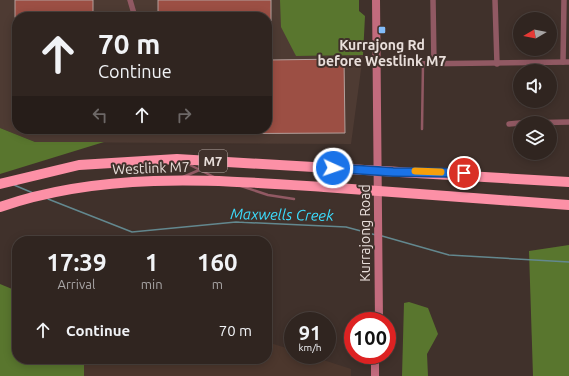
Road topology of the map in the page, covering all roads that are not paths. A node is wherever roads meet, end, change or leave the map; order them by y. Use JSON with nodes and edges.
{"nodes":[{"id":1,"x":130,"y":0,"type":"edge"},
{"id":2,"x":372,"y":0,"type":"edge"},
{"id":3,"x":376,"y":0,"type":"edge"},
{"id":4,"x":433,"y":0,"type":"edge"},
{"id":5,"x":495,"y":0,"type":"edge"},
{"id":6,"x":564,"y":0,"type":"edge"},
{"id":7,"x":134,"y":12,"type":"edge"},
{"id":8,"x":566,"y":62,"type":"edge"},
{"id":9,"x":411,"y":64,"type":"dead end"},
{"id":10,"x":423,"y":64,"type":"junction"},
{"id":11,"x":434,"y":64,"type":"junction"},
{"id":12,"x":497,"y":64,"type":"junction"},
{"id":13,"x":557,"y":122,"type":"edge"},
{"id":14,"x":569,"y":122,"type":"edge"},
{"id":15,"x":508,"y":124,"type":"dead end"},
{"id":16,"x":513,"y":124,"type":"edge"},
{"id":17,"x":422,"y":129,"type":"dead end"},
{"id":18,"x":376,"y":146,"type":"junction"},
{"id":19,"x":177,"y":159,"type":"junction"},
{"id":20,"x":223,"y":161,"type":"junction"},
{"id":21,"x":199,"y":169,"type":"junction"},
{"id":22,"x":393,"y":172,"type":"junction"},
{"id":23,"x":569,"y":178,"type":"edge"},
{"id":24,"x":175,"y":180,"type":"junction"},
{"id":25,"x":223,"y":181,"type":"junction"},
{"id":26,"x":569,"y":182,"type":"edge"},
{"id":27,"x":0,"y":184,"type":"edge"},
{"id":28,"x":410,"y":193,"type":"junction"},
{"id":29,"x":294,"y":199,"type":"dead end"},
{"id":30,"x":569,"y":200,"type":"edge"},
{"id":31,"x":569,"y":205,"type":"edge"},
{"id":32,"x":0,"y":207,"type":"edge"},
{"id":33,"x":376,"y":267,"type":"junction"},
{"id":34,"x":375,"y":312,"type":"edge"},
{"id":35,"x":378,"y":312,"type":"edge"},
{"id":36,"x":375,"y":364,"type":"edge"},
{"id":37,"x":379,"y":364,"type":"edge"},
{"id":38,"x":375,"y":376,"type":"edge"},
{"id":39,"x":379,"y":376,"type":"edge"}],
"edges":[{"from":1,"to":7,"type":"street"},
{"from":2,"to":18,"type":"main road","name":"Kurrajong Road"},
{"from":3,"to":18,"type":"main road","name":"Kurrajong Road"},
{"from":4,"to":11,"type":"street"},
{"from":5,"to":12,"type":"street"},
{"from":6,"to":8,"type":"street"},
{"from":8,"to":12,"type":"street"},
{"from":9,"to":10,"type":"street"},
{"from":10,"to":11,"type":"street"},
{"from":10,"to":17,"type":"lane"},
{"from":11,"to":12,"type":"street"},
{"from":13,"to":14,"type":"street"},
{"from":15,"to":16,"type":"street"},
{"from":18,"to":33,"type":"main road","name":"Kurrajong Road"},
{"from":19,"to":20,"type":"highway","name":"Westlink M7","number":"M7"},
{"from":19,"to":21,"type":"lane"},
{"from":19,"to":27,"type":"highway","name":"Westlink M7","number":"M7"},
{"from":20,"to":21,"type":"lane"},
{"from":20,"to":22,"type":"highway","name":"Westlink M7","number":"M7"},
{"from":21,"to":24,"type":"lane"},
{"from":21,"to":25,"type":"lane"},
{"from":22,"to":23,"type":"highway"},
{"from":22,"to":26,"type":"highway","name":"Westlink M7","number":"M7"},
{"from":24,"to":25,"type":"highway","name":"Westlink M7","number":"M7"},
{"from":24,"to":32,"type":"highway","name":"Westlink M7","number":"M7"},
{"from":25,"to":28,"type":"highway","name":"Westlink M7","number":"M7"},
{"from":25,"to":29,"type":"lane"},
{"from":28,"to":30,"type":"highway","number":"M7"},
{"from":28,"to":31,"type":"highway","name":"Westlink M7","number":"M7"},
{"from":33,"to":34,"type":"main road","name":"Kurrajong Road"},
{"from":33,"to":35,"type":"main road","name":"Kurrajong Road"},
{"from":36,"to":38,"type":"main road"},
{"from":37,"to":39,"type":"main road"}]}
